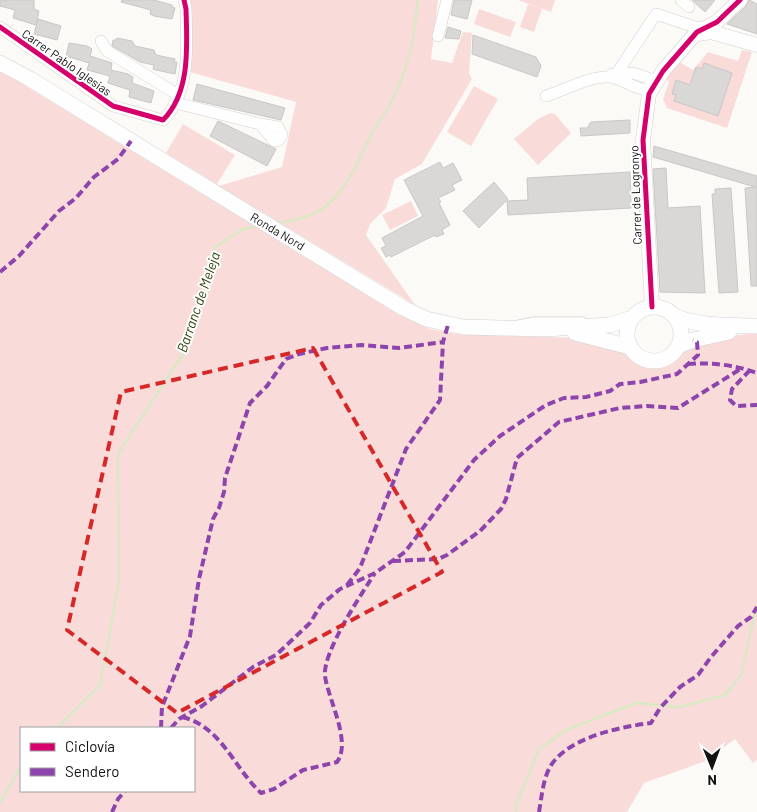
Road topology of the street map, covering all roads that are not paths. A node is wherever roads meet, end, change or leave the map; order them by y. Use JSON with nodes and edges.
{"nodes":[{"id":1,"x":184,"y":0,"type":"edge"},
{"id":2,"x":447,"y":0,"type":"edge"},
{"id":3,"x":740,"y":0,"type":"edge"},
{"id":4,"x":0,"y":27,"type":"edge"},
{"id":5,"x":720,"y":29,"type":"junction"},
{"id":6,"x":699,"y":32,"type":"junction"},
{"id":7,"x":438,"y":36,"type":"dead end"},
{"id":8,"x":101,"y":41,"type":"dead end"},
{"id":9,"x":757,"y":45,"type":"edge"},
{"id":10,"x":0,"y":57,"type":"edge"},
{"id":11,"x":0,"y":63,"type":"edge"},
{"id":12,"x":614,"y":75,"type":"junction"},
{"id":13,"x":30,"y":79,"type":"junction"},
{"id":14,"x":650,"y":86,"type":"junction"},
{"id":15,"x":546,"y":96,"type":"dead end"},
{"id":16,"x":177,"y":99,"type":"junction"},
{"id":17,"x":260,"y":124,"type":"dead end"},
{"id":18,"x":652,"y":307,"type":"junction"},
{"id":19,"x":674,"y":316,"type":"junction"},
{"id":20,"x":632,"y":318,"type":"junction"},
{"id":21,"x":600,"y":326,"type":"junction"},
{"id":22,"x":757,"y":327,"type":"edge"},
{"id":23,"x":507,"y":328,"type":"junction"},
{"id":24,"x":544,"y":329,"type":"junction"},
{"id":25,"x":630,"y":346,"type":"junction"},
{"id":26,"x":678,"y":346,"type":"junction"}],
"edges":[{"from":1,"to":16,"type":"street","name":"Carrer Pablo Iglesias"},
{"from":2,"to":7,"type":"street"},
{"from":3,"to":5,"type":"street"},
{"from":4,"to":16,"type":"street","name":"Carrer Pablo Iglesias"},
{"from":5,"to":6,"type":"street"},
{"from":5,"to":9,"type":"street"},
{"from":6,"to":12,"type":"street"},
{"from":6,"to":14,"type":"street","name":"Carrer de Logronyo"},
{"from":8,"to":16,"type":"street"},
{"from":10,"to":13,"type":"main road","name":"Ronda Nord"},
{"from":11,"to":13,"type":"main road","name":"Ronda Nord"},
{"from":12,"to":14,"type":"street"},
{"from":12,"to":14,"type":"street"},
{"from":12,"to":15,"type":"street"},
{"from":13,"to":23,"type":"main road","name":"Ronda Nord"},
{"from":14,"to":18,"type":"street","name":"Carrer de Logronyo"},
{"from":16,"to":17,"type":"street"},
{"from":18,"to":19,"type":"main road"},
{"from":18,"to":20,"type":"main road"},
{"from":19,"to":22,"type":"main road"},
{"from":19,"to":26,"type":"main road"},
{"from":20,"to":21,"type":"main road","name":"Ronda Nord"},
{"from":20,"to":25,"type":"main road"},
{"from":21,"to":23,"type":"lane"},
{"from":21,"to":24,"type":"main road","name":"Ronda Nord"},
{"from":22,"to":26,"type":"main road"},
{"from":23,"to":24,"type":"main road","name":"Ronda Nord"},
{"from":24,"to":25,"type":"main road","name":"Ronda Nord"},
{"from":25,"to":26,"type":"main road"}]}
